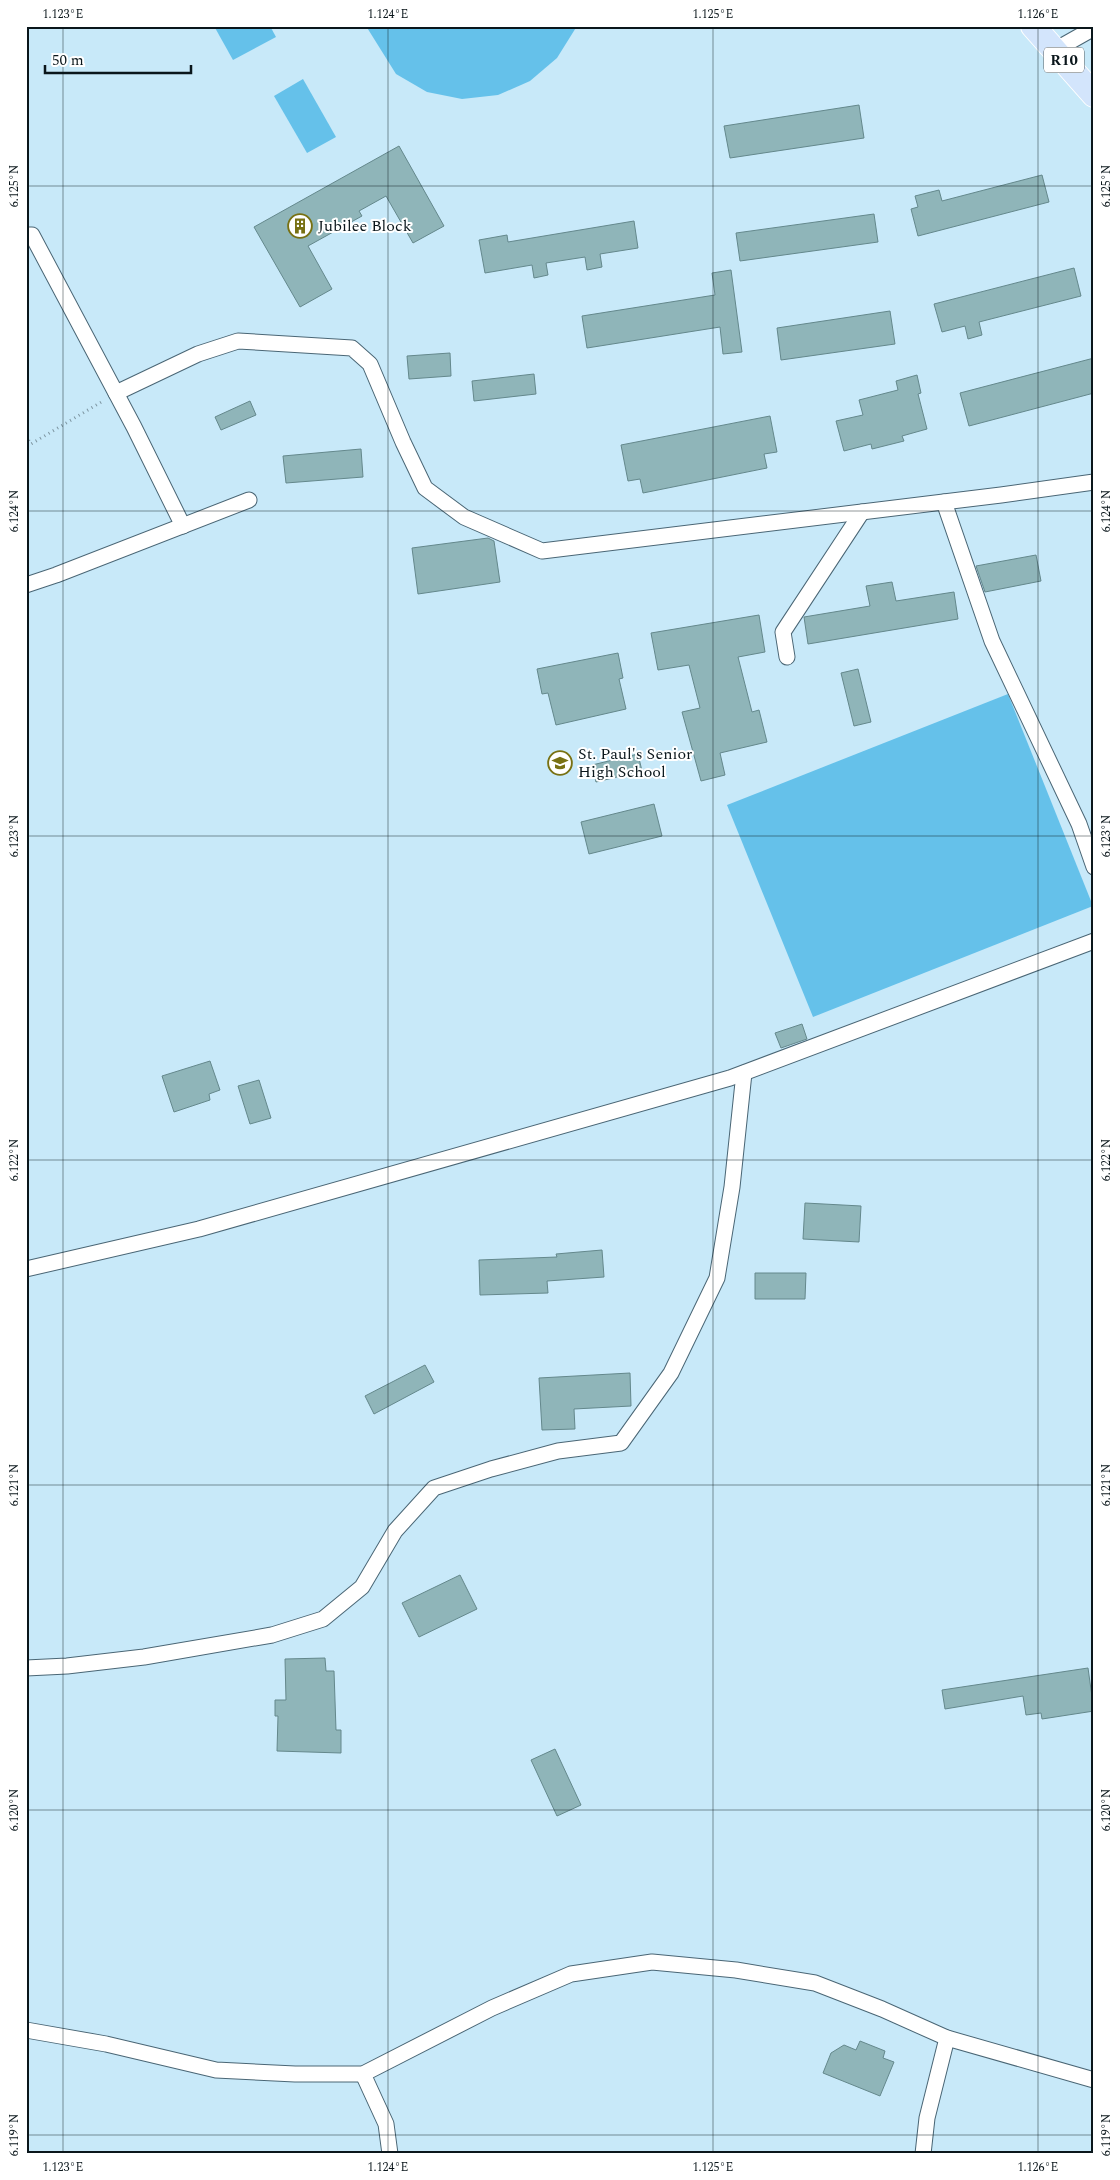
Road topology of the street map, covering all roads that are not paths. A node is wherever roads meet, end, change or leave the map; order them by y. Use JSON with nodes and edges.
{"nodes":[{"id":1,"x":1033,"y":26,"type":"edge"},
{"id":2,"x":1094,"y":28,"type":"edge"},
{"id":3,"x":1055,"y":50,"type":"junction"},
{"id":4,"x":1094,"y":95,"type":"edge"},
{"id":5,"x":26,"y":235,"type":"edge"},
{"id":6,"x":116,"y":393,"type":"junction"},
{"id":7,"x":1094,"y":482,"type":"edge"},
{"id":8,"x":248,"y":500,"type":"dead end"},
{"id":9,"x":944,"y":502,"type":"junction"},
{"id":10,"x":862,"y":512,"type":"junction"},
{"id":11,"x":182,"y":526,"type":"junction"},
{"id":12,"x":26,"y":585,"type":"edge"},
{"id":13,"x":788,"y":657,"type":"dead end"},
{"id":14,"x":1094,"y":867,"type":"edge"},
{"id":15,"x":1094,"y":941,"type":"edge"},
{"id":16,"x":744,"y":1073,"type":"junction"},
{"id":17,"x":26,"y":1269,"type":"edge"},
{"id":18,"x":26,"y":1668,"type":"edge"},
{"id":19,"x":26,"y":2030,"type":"edge"},
{"id":20,"x":947,"y":2038,"type":"junction"},
{"id":21,"x":363,"y":2074,"type":"junction"},
{"id":22,"x":1094,"y":2080,"type":"edge"},
{"id":23,"x":390,"y":2154,"type":"edge"},
{"id":24,"x":923,"y":2154,"type":"edge"}],
"edges":[{"from":1,"to":3,"type":"main road","number":"R10"},
{"from":2,"to":3,"type":"street"},
{"from":3,"to":4,"type":"main road","number":"R10"},
{"from":5,"to":6,"type":"street"},
{"from":6,"to":10,"type":"street"},
{"from":6,"to":11,"type":"street"},
{"from":7,"to":9,"type":"street"},
{"from":8,"to":11,"type":"street"},
{"from":9,"to":10,"type":"street"},
{"from":9,"to":14,"type":"street"},
{"from":10,"to":13,"type":"street"},
{"from":11,"to":12,"type":"street"},
{"from":15,"to":16,"type":"street"},
{"from":16,"to":17,"type":"street"},
{"from":16,"to":18,"type":"street"},
{"from":19,"to":21,"type":"street"},
{"from":20,"to":21,"type":"street"},
{"from":20,"to":22,"type":"street"},
{"from":20,"to":24,"type":"street"},
{"from":21,"to":23,"type":"street"}]}
